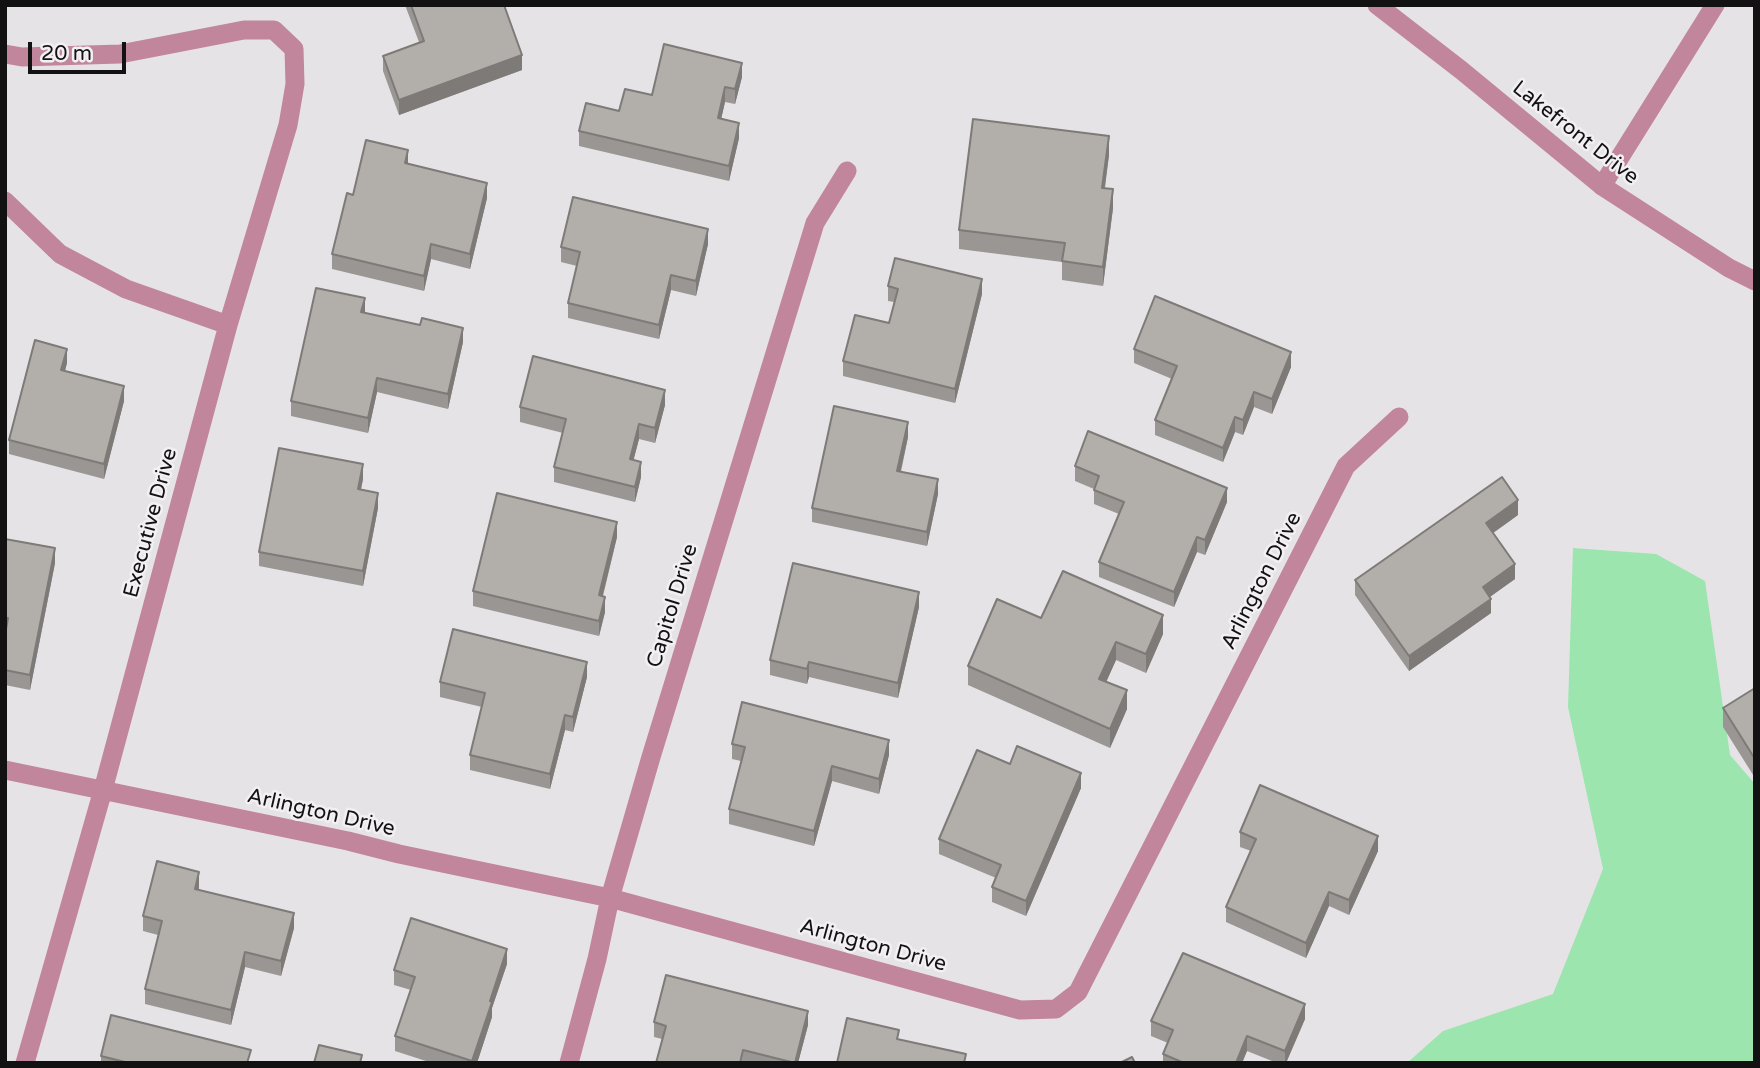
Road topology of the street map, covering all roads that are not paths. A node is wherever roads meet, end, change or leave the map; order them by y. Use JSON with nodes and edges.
{"nodes":[{"id":1,"x":1377,"y":5,"type":"edge"},
{"id":2,"x":1715,"y":5,"type":"edge"},
{"id":3,"x":5,"y":54,"type":"edge"},
{"id":4,"x":847,"y":172,"type":"dead end"},
{"id":5,"x":1602,"y":186,"type":"junction"},
{"id":6,"x":5,"y":201,"type":"edge"},
{"id":7,"x":1755,"y":281,"type":"edge"},
{"id":8,"x":228,"y":325,"type":"junction"},
{"id":9,"x":1399,"y":417,"type":"dead end"},
{"id":10,"x":5,"y":770,"type":"edge"},
{"id":11,"x":103,"y":790,"type":"junction"},
{"id":12,"x":610,"y":898,"type":"junction"},
{"id":13,"x":25,"y":1063,"type":"edge"},
{"id":14,"x":569,"y":1063,"type":"edge"}],
"edges":[{"from":1,"to":5,"type":"street","name":"Lakefront Drive"},
{"from":2,"to":5,"type":"street"},
{"from":3,"to":8,"type":"street","name":"Executive Drive"},
{"from":4,"to":12,"type":"street","name":"Capitol Drive"},
{"from":5,"to":7,"type":"street","name":"Lakefront Drive"},
{"from":6,"to":8,"type":"street"},
{"from":8,"to":11,"type":"street","name":"Executive Drive"},
{"from":9,"to":12,"type":"street","name":"Arlington Drive"},
{"from":10,"to":11,"type":"street","name":"Arlington Drive"},
{"from":11,"to":12,"type":"street","name":"Arlington Drive"},
{"from":11,"to":13,"type":"street","name":"Executive Drive"},
{"from":12,"to":14,"type":"street","name":"Capitol Drive"}]}
